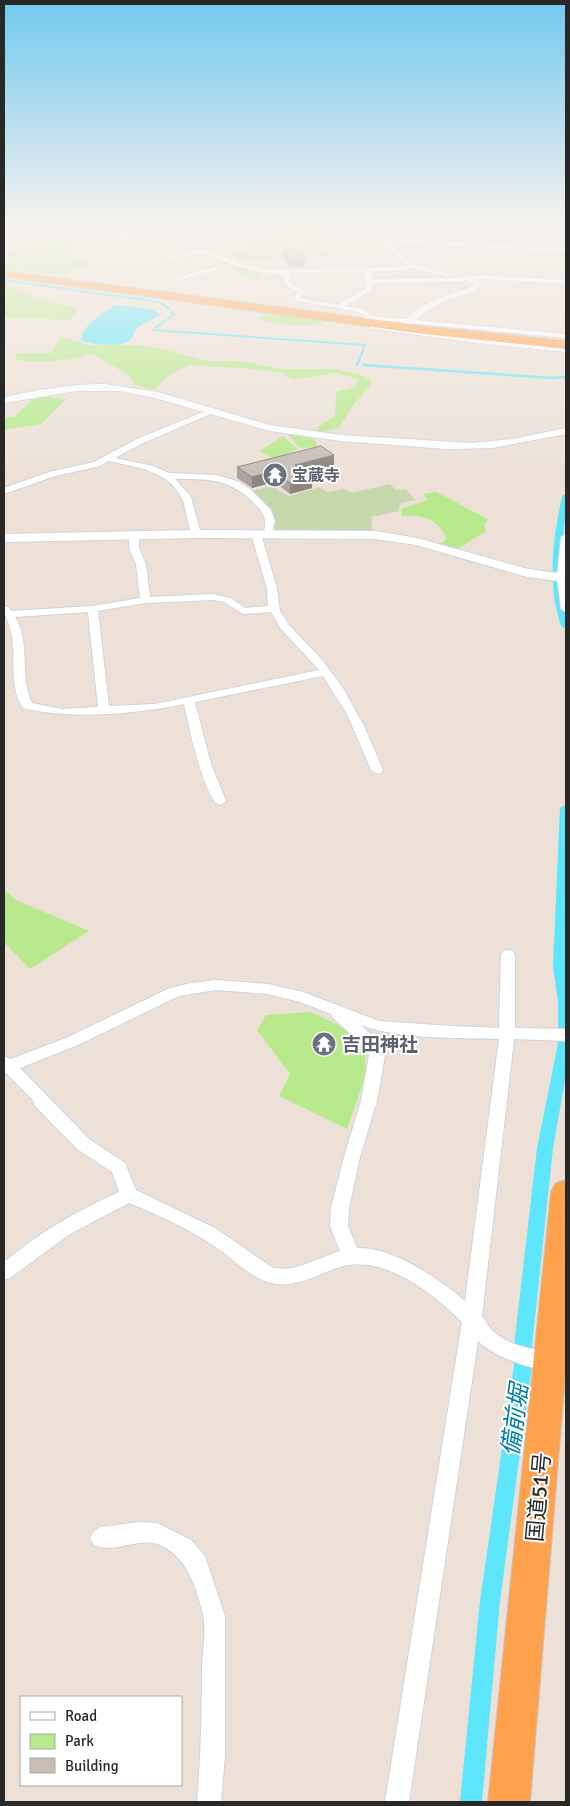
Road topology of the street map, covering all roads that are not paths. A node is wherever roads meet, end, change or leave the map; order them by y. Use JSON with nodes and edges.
{"nodes":[{"id":1,"x":272,"y":310,"type":"edge"},
{"id":2,"x":300,"y":310,"type":"edge"},
{"id":3,"x":356,"y":310,"type":"edge"},
{"id":4,"x":423,"y":310,"type":"edge"},
{"id":5,"x":305,"y":315,"type":"junction"},
{"id":6,"x":367,"y":319,"type":"junction"},
{"id":7,"x":408,"y":322,"type":"junction"},
{"id":8,"x":566,"y":336,"type":"edge"},
{"id":9,"x":566,"y":343,"type":"edge"},
{"id":10,"x":566,"y":350,"type":"edge"},
{"id":11,"x":4,"y":400,"type":"edge"},
{"id":12,"x":210,"y":412,"type":"junction"},
{"id":13,"x":566,"y":431,"type":"edge"},
{"id":14,"x":109,"y":458,"type":"junction"},
{"id":15,"x":168,"y":476,"type":"junction"},
{"id":16,"x":4,"y":491,"type":"edge"},
{"id":17,"x":196,"y":534,"type":"junction"},
{"id":18,"x":262,"y":534,"type":"junction"},
{"id":19,"x":134,"y":536,"type":"junction"},
{"id":20,"x":566,"y":537,"type":"edge"},
{"id":21,"x":4,"y":538,"type":"edge"},
{"id":22,"x":559,"y":577,"type":"edge"},
{"id":23,"x":146,"y":600,"type":"junction"},
{"id":24,"x":93,"y":609,"type":"junction"},
{"id":25,"x":566,"y":609,"type":"edge"},
{"id":26,"x":274,"y":610,"type":"junction"},
{"id":27,"x":6,"y":612,"type":"edge"},
{"id":28,"x":326,"y":672,"type":"junction"},
{"id":29,"x":190,"y":701,"type":"junction"},
{"id":30,"x":104,"y":710,"type":"junction"},
{"id":31,"x":377,"y":770,"type":"dead end"},
{"id":32,"x":220,"y":801,"type":"dead end"},
{"id":33,"x":508,"y":955,"type":"dead end"},
{"id":34,"x":332,"y":1007,"type":"junction"},
{"id":35,"x":507,"y":1034,"type":"junction"},
{"id":36,"x":566,"y":1035,"type":"edge"},
{"id":37,"x":6,"y":1066,"type":"edge"},
{"id":38,"x":566,"y":1192,"type":"edge"},
{"id":39,"x":129,"y":1194,"type":"junction"},
{"id":40,"x":351,"y":1255,"type":"junction"},
{"id":41,"x":4,"y":1272,"type":"edge"},
{"id":42,"x":472,"y":1320,"type":"junction"},
{"id":43,"x":542,"y":1371,"type":"edge"},
{"id":44,"x":100,"y":1538,"type":"dead end"},
{"id":45,"x":210,"y":1802,"type":"edge"},
{"id":46,"x":398,"y":1802,"type":"edge"},
{"id":47,"x":509,"y":1802,"type":"edge"}],
"edges":[{"from":1,"to":5,"type":"highway"},
{"from":2,"to":6,"type":"highway"},
{"from":3,"to":6,"type":"street"},
{"from":4,"to":7,"type":"street"},
{"from":5,"to":9,"type":"highway"},
{"from":5,"to":10,"type":"street"},
{"from":6,"to":7,"type":"street"},
{"from":6,"to":9,"type":"highway"},
{"from":7,"to":8,"type":"street"},
{"from":11,"to":12,"type":"street"},
{"from":12,"to":13,"type":"street"},
{"from":12,"to":14,"type":"street"},
{"from":14,"to":15,"type":"street"},
{"from":14,"to":16,"type":"street"},
{"from":15,"to":17,"type":"street"},
{"from":15,"to":18,"type":"street"},
{"from":17,"to":18,"type":"street"},
{"from":17,"to":19,"type":"street"},
{"from":18,"to":22,"type":"street"},
{"from":18,"to":26,"type":"street"},
{"from":19,"to":21,"type":"street"},
{"from":19,"to":23,"type":"street"},
{"from":20,"to":22,"type":"street"},
{"from":22,"to":25,"type":"street"},
{"from":23,"to":24,"type":"street"},
{"from":23,"to":26,"type":"street"},
{"from":24,"to":27,"type":"street"},
{"from":24,"to":30,"type":"street"},
{"from":26,"to":28,"type":"street"},
{"from":27,"to":30,"type":"street"},
{"from":28,"to":29,"type":"street"},
{"from":28,"to":31,"type":"street"},
{"from":29,"to":30,"type":"street"},
{"from":29,"to":32,"type":"street"},
{"from":33,"to":35,"type":"street"},
{"from":34,"to":35,"type":"street"},
{"from":34,"to":37,"type":"street"},
{"from":34,"to":40,"type":"street"},
{"from":35,"to":36,"type":"street"},
{"from":35,"to":42,"type":"street"},
{"from":37,"to":39,"type":"street"},
{"from":38,"to":43,"type":"highway","name":"国道51号"},
{"from":39,"to":40,"type":"street"},
{"from":39,"to":41,"type":"street"},
{"from":40,"to":42,"type":"street"},
{"from":42,"to":43,"type":"street"},
{"from":42,"to":46,"type":"street"},
{"from":43,"to":47,"type":"highway","name":"国道51号"},
{"from":44,"to":45,"type":"street"}]}
